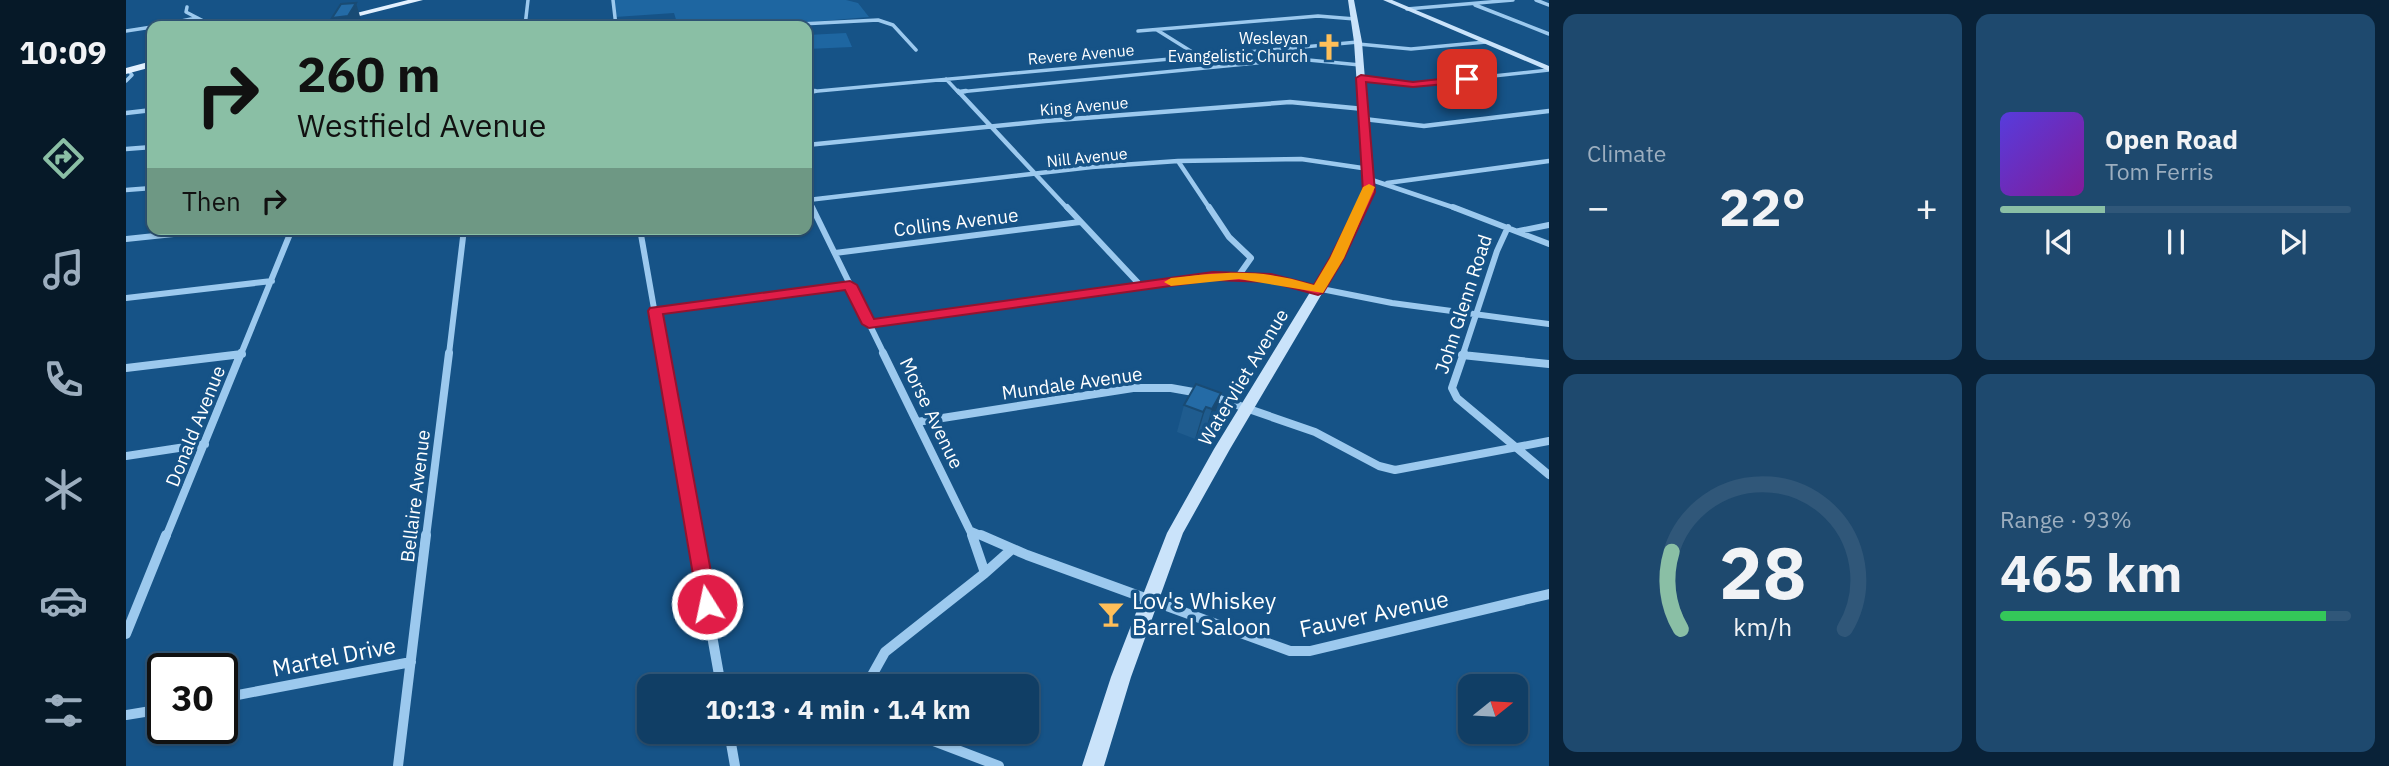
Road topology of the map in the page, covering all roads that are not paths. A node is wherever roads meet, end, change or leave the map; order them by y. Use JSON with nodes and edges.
{"nodes":[{"id":1,"x":419,"y":0,"type":"edge"},
{"id":2,"x":528,"y":0,"type":"edge"},
{"id":3,"x":613,"y":0,"type":"edge"},
{"id":4,"x":1351,"y":0,"type":"edge"},
{"id":5,"x":1386,"y":0,"type":"edge"},
{"id":6,"x":1513,"y":0,"type":"edge"},
{"id":7,"x":1536,"y":0,"type":"edge"},
{"id":8,"x":1494,"y":1,"type":"edge"},
{"id":9,"x":1471,"y":4,"type":"junction"},
{"id":10,"x":1549,"y":5,"type":"edge"},
{"id":11,"x":187,"y":7,"type":"dead end"},
{"id":12,"x":1407,"y":9,"type":"junction"},
{"id":13,"x":196,"y":18,"type":"junction"},
{"id":14,"x":1355,"y":19,"type":"junction"},
{"id":15,"x":182,"y":21,"type":"edge"},
{"id":16,"x":202,"y":21,"type":"edge"},
{"id":17,"x":331,"y":21,"type":"edge"},
{"id":18,"x":526,"y":21,"type":"edge"},
{"id":19,"x":615,"y":21,"type":"edge"},
{"id":20,"x":812,"y":23,"type":"edge"},
{"id":21,"x":147,"y":28,"type":"edge"},
{"id":22,"x":1156,"y":30,"type":"junction"},
{"id":23,"x":126,"y":31,"type":"edge"},
{"id":24,"x":1138,"y":32,"type":"dead end"},
{"id":25,"x":1549,"y":34,"type":"edge"},
{"id":26,"x":1486,"y":42,"type":"junction"},
{"id":27,"x":1358,"y":43,"type":"junction"},
{"id":28,"x":916,"y":50,"type":"dead end"},
{"id":29,"x":1227,"y":53,"type":"junction"},
{"id":30,"x":1199,"y":56,"type":"junction"},
{"id":31,"x":1138,"y":61,"type":"junction"},
{"id":32,"x":1246,"y":64,"type":"junction"},
{"id":33,"x":147,"y":66,"type":"edge"},
{"id":34,"x":1549,"y":69,"type":"edge"},
{"id":35,"x":1046,"y":70,"type":"junction"},
{"id":36,"x":1360,"y":72,"type":"junction"},
{"id":37,"x":1155,"y":73,"type":"junction"},
{"id":38,"x":127,"y":74,"type":"edge"},
{"id":39,"x":946,"y":79,"type":"junction"},
{"id":40,"x":1061,"y":82,"type":"junction"},
{"id":41,"x":812,"y":92,"type":"edge"},
{"id":42,"x":959,"y":92,"type":"junction"},
{"id":43,"x":147,"y":111,"type":"edge"},
{"id":44,"x":1549,"y":111,"type":"edge"},
{"id":45,"x":126,"y":113,"type":"edge"},
{"id":46,"x":1364,"y":114,"type":"junction"},
{"id":47,"x":990,"y":127,"type":"junction"},
{"id":48,"x":812,"y":145,"type":"edge"},
{"id":49,"x":147,"y":147,"type":"edge"},
{"id":50,"x":126,"y":149,"type":"edge"},
{"id":51,"x":1178,"y":161,"type":"junction"},
{"id":52,"x":1548,"y":162,"type":"edge"},
{"id":53,"x":1035,"y":174,"type":"junction"},
{"id":54,"x":1369,"y":174,"type":"junction"},
{"id":55,"x":1384,"y":184,"type":"junction"},
{"id":56,"x":147,"y":188,"type":"edge"},
{"id":57,"x":126,"y":190,"type":"edge"},
{"id":58,"x":812,"y":198,"type":"edge"},
{"id":59,"x":812,"y":206,"type":"edge"},
{"id":60,"x":1080,"y":222,"type":"junction"},
{"id":61,"x":1549,"y":225,"type":"edge"},
{"id":62,"x":1508,"y":227,"type":"junction"},
{"id":63,"x":1518,"y":231,"type":"junction"},
{"id":64,"x":164,"y":235,"type":"edge"},
{"id":65,"x":290,"y":235,"type":"edge"},
{"id":66,"x":463,"y":235,"type":"edge"},
{"id":67,"x":641,"y":235,"type":"edge"},
{"id":68,"x":126,"y":239,"type":"edge"},
{"id":69,"x":1549,"y":244,"type":"edge"},
{"id":70,"x":835,"y":253,"type":"junction"},
{"id":71,"x":1239,"y":275,"type":"junction"},
{"id":72,"x":272,"y":281,"type":"junction"},
{"id":73,"x":850,"y":285,"type":"junction"},
{"id":74,"x":1141,"y":286,"type":"junction"},
{"id":75,"x":1318,"y":290,"type":"junction"},
{"id":76,"x":126,"y":298,"type":"edge"},
{"id":77,"x":655,"y":311,"type":"junction"},
{"id":78,"x":1475,"y":316,"type":"junction"},
{"id":79,"x":869,"y":324,"type":"junction"},
{"id":80,"x":1549,"y":324,"type":"edge"},
{"id":81,"x":242,"y":354,"type":"junction"},
{"id":82,"x":1462,"y":355,"type":"junction"},
{"id":83,"x":1549,"y":364,"type":"edge"},
{"id":84,"x":126,"y":368,"type":"edge"},
{"id":85,"x":1247,"y":408,"type":"junction"},
{"id":86,"x":917,"y":422,"type":"junction"},
{"id":87,"x":1549,"y":442,"type":"edge"},
{"id":88,"x":205,"y":444,"type":"junction"},
{"id":89,"x":1516,"y":448,"type":"junction"},
{"id":90,"x":126,"y":456,"type":"edge"},
{"id":91,"x":1549,"y":475,"type":"edge"},
{"id":92,"x":971,"y":531,"type":"junction"},
{"id":93,"x":1012,"y":550,"type":"junction"},
{"id":94,"x":985,"y":573,"type":"junction"},
{"id":95,"x":1549,"y":594,"type":"edge"},
{"id":96,"x":1149,"y":600,"type":"junction"},
{"id":97,"x":126,"y":634,"type":"edge"},
{"id":98,"x":411,"y":662,"type":"junction"},
{"id":99,"x":719,"y":674,"type":"edge"},
{"id":100,"x":873,"y":674,"type":"edge"},
{"id":101,"x":238,"y":695,"type":"edge"},
{"id":102,"x":147,"y":712,"type":"edge"},
{"id":103,"x":126,"y":715,"type":"edge"},
{"id":104,"x":731,"y":744,"type":"edge"},
{"id":105,"x":941,"y":744,"type":"edge"},
{"id":106,"x":398,"y":766,"type":"edge"},
{"id":107,"x":735,"y":766,"type":"edge"},
{"id":108,"x":999,"y":766,"type":"edge"},
{"id":109,"x":1093,"y":766,"type":"edge"}],
"edges":[{"from":1,"to":17,"type":"main road"},
{"from":2,"to":18,"type":"street"},
{"from":3,"to":19,"type":"street"},
{"from":4,"to":14,"type":"street","name":"Watervliet Avenue"},
{"from":5,"to":12,"type":"street"},
{"from":6,"to":8,"type":"street"},
{"from":7,"to":10,"type":"street"},
{"from":8,"to":9,"type":"street"},
{"from":9,"to":12,"type":"street"},
{"from":9,"to":25,"type":"street"},
{"from":11,"to":13,"type":"street"},
{"from":12,"to":26,"type":"street"},
{"from":13,"to":15,"type":"street"},
{"from":13,"to":16,"type":"street"},
{"from":14,"to":22,"type":"street"},
{"from":14,"to":27,"type":"street","name":"Watervliet Avenue"},
{"from":20,"to":28,"type":"street"},
{"from":21,"to":23,"type":"street"},
{"from":22,"to":24,"type":"street"},
{"from":22,"to":30,"type":"street"},
{"from":26,"to":27,"type":"street","name":"Revere Avenue"},
{"from":26,"to":34,"type":"street"},
{"from":27,"to":29,"type":"street","name":"Revere Avenue"},
{"from":27,"to":36,"type":"street","name":"Watervliet Avenue"},
{"from":29,"to":30,"type":"street","name":"Revere Avenue"},
{"from":29,"to":32,"type":"street"},
{"from":30,"to":31,"type":"street","name":"Revere Avenue"},
{"from":31,"to":35,"type":"street","name":"Revere Avenue"},
{"from":31,"to":37,"type":"street"},
{"from":32,"to":36,"type":"street"},
{"from":32,"to":37,"type":"street"},
{"from":33,"to":38,"type":"main road"},
{"from":34,"to":36,"type":"street"},
{"from":35,"to":39,"type":"street","name":"Revere Avenue"},
{"from":35,"to":40,"type":"street"},
{"from":36,"to":46,"type":"street","name":"Watervliet Avenue"},
{"from":37,"to":40,"type":"street"},
{"from":39,"to":41,"type":"street","name":"Revere Avenue"},
{"from":39,"to":42,"type":"street"},
{"from":40,"to":42,"type":"street"},
{"from":42,"to":47,"type":"street"},
{"from":43,"to":45,"type":"street"},
{"from":44,"to":46,"type":"street","name":"King Avenue"},
{"from":46,"to":47,"type":"street","name":"King Avenue"},
{"from":46,"to":54,"type":"street","name":"Watervliet Avenue"},
{"from":47,"to":48,"type":"street","name":"King Avenue"},
{"from":47,"to":53,"type":"street"},
{"from":49,"to":50,"type":"street"},
{"from":51,"to":53,"type":"street","name":"Nill Avenue"},
{"from":51,"to":54,"type":"street","name":"Nill Avenue"},
{"from":51,"to":71,"type":"street"},
{"from":52,"to":55,"type":"street"},
{"from":53,"to":58,"type":"street","name":"Nill Avenue"},
{"from":53,"to":60,"type":"street"},
{"from":54,"to":55,"type":"street","name":"Nill Avenue"},
{"from":54,"to":75,"type":"street","name":"Watervliet Avenue"},
{"from":55,"to":62,"type":"street","name":"Nill Avenue"},
{"from":56,"to":57,"type":"street"},
{"from":59,"to":70,"type":"street","name":"Morse Avenue"},
{"from":60,"to":70,"type":"street","name":"Collins Avenue"},
{"from":60,"to":74,"type":"street"},
{"from":61,"to":63,"type":"street","name":"John Glenn Road"},
{"from":62,"to":63,"type":"street","name":"Nill Avenue"},
{"from":62,"to":78,"type":"street","name":"John Glenn Road"},
{"from":63,"to":69,"type":"street","name":"Nill Avenue"},
{"from":64,"to":68,"type":"street"},
{"from":65,"to":72,"type":"street","name":"Donald Avenue"},
{"from":66,"to":98,"type":"street","name":"Bellaire Avenue"},
{"from":67,"to":77,"type":"street"},
{"from":70,"to":73,"type":"street","name":"Morse Avenue"},
{"from":71,"to":74,"type":"street"},
{"from":71,"to":75,"type":"street"},
{"from":72,"to":76,"type":"street"},
{"from":72,"to":81,"type":"street","name":"Donald Avenue"},
{"from":73,"to":77,"type":"street"},
{"from":73,"to":79,"type":"street","name":"Morse Avenue"},
{"from":74,"to":79,"type":"street"},
{"from":75,"to":78,"type":"street"},
{"from":75,"to":85,"type":"street","name":"Watervliet Avenue"},
{"from":77,"to":99,"type":"street"},
{"from":78,"to":80,"type":"street"},
{"from":78,"to":82,"type":"street","name":"John Glenn Road"},
{"from":79,"to":86,"type":"street","name":"Morse Avenue"},
{"from":81,"to":84,"type":"street"},
{"from":81,"to":88,"type":"street","name":"Donald Avenue"},
{"from":82,"to":83,"type":"street"},
{"from":82,"to":89,"type":"street","name":"John Glenn Road"},
{"from":85,"to":86,"type":"street","name":"Mundale Avenue"},
{"from":85,"to":89,"type":"street","name":"Mundale Avenue"},
{"from":85,"to":96,"type":"street","name":"Watervliet Avenue"},
{"from":86,"to":92,"type":"street","name":"Morse Avenue"},
{"from":87,"to":89,"type":"street","name":"Mundale Avenue"},
{"from":88,"to":90,"type":"street"},
{"from":88,"to":97,"type":"street","name":"Donald Avenue"},
{"from":89,"to":91,"type":"street","name":"John Glenn Road"},
{"from":92,"to":93,"type":"street"},
{"from":92,"to":94,"type":"street","name":"Morse Avenue"},
{"from":93,"to":94,"type":"street"},
{"from":93,"to":96,"type":"street","name":"Fauver Avenue"},
{"from":94,"to":100,"type":"street"},
{"from":95,"to":96,"type":"street","name":"Fauver Avenue"},
{"from":96,"to":109,"type":"street","name":"Watervliet Avenue"},
{"from":98,"to":101,"type":"street","name":"Martel Drive"},
{"from":98,"to":106,"type":"street","name":"Bellaire Avenue"},
{"from":102,"to":103,"type":"street"},
{"from":104,"to":107,"type":"street"},
{"from":105,"to":108,"type":"street"}]}
